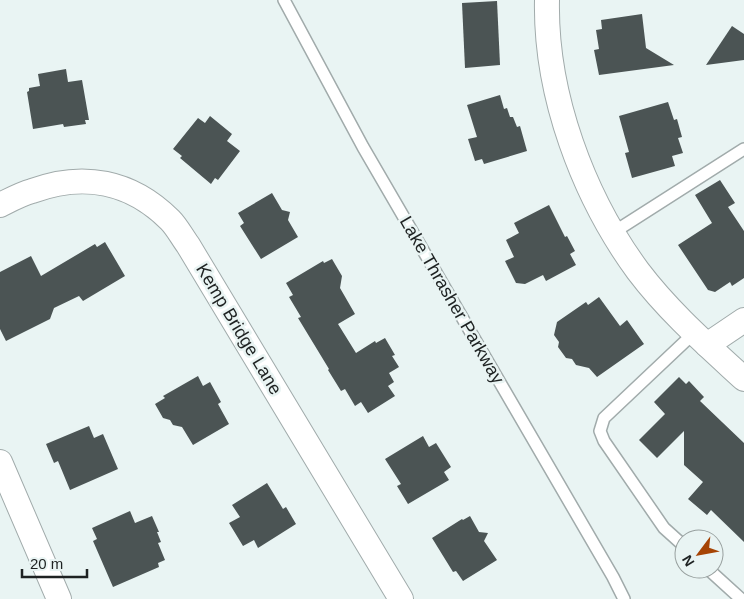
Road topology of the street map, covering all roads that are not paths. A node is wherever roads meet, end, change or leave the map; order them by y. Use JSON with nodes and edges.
{"nodes":[{"id":1,"x":284,"y":0,"type":"edge"},
{"id":2,"x":547,"y":0,"type":"edge"},
{"id":3,"x":744,"y":149,"type":"edge"},
{"id":4,"x":0,"y":205,"type":"edge"},
{"id":5,"x":614,"y":232,"type":"junction"},
{"id":6,"x":744,"y":320,"type":"edge"},
{"id":7,"x":700,"y":339,"type":"junction"},
{"id":8,"x":744,"y":379,"type":"edge"},
{"id":9,"x":0,"y":462,"type":"edge"},
{"id":10,"x":674,"y":537,"type":"edge"},
{"id":11,"x":719,"y":579,"type":"edge"},
{"id":12,"x":59,"y":599,"type":"edge"},
{"id":13,"x":402,"y":599,"type":"edge"},
{"id":14,"x":624,"y":599,"type":"edge"},
{"id":15,"x":741,"y":599,"type":"edge"}],
"edges":[{"from":1,"to":14,"type":"lane","name":"Lake Thrasher Parkway"},
{"from":2,"to":5,"type":"street"},
{"from":3,"to":5,"type":"lane"},
{"from":4,"to":13,"type":"street","name":"Kemp Bridge Lane"},
{"from":5,"to":7,"type":"street"},
{"from":6,"to":7,"type":"street"},
{"from":7,"to":8,"type":"street"},
{"from":7,"to":10,"type":"lane"},
{"from":9,"to":12,"type":"street"},
{"from":11,"to":15,"type":"lane"}]}
